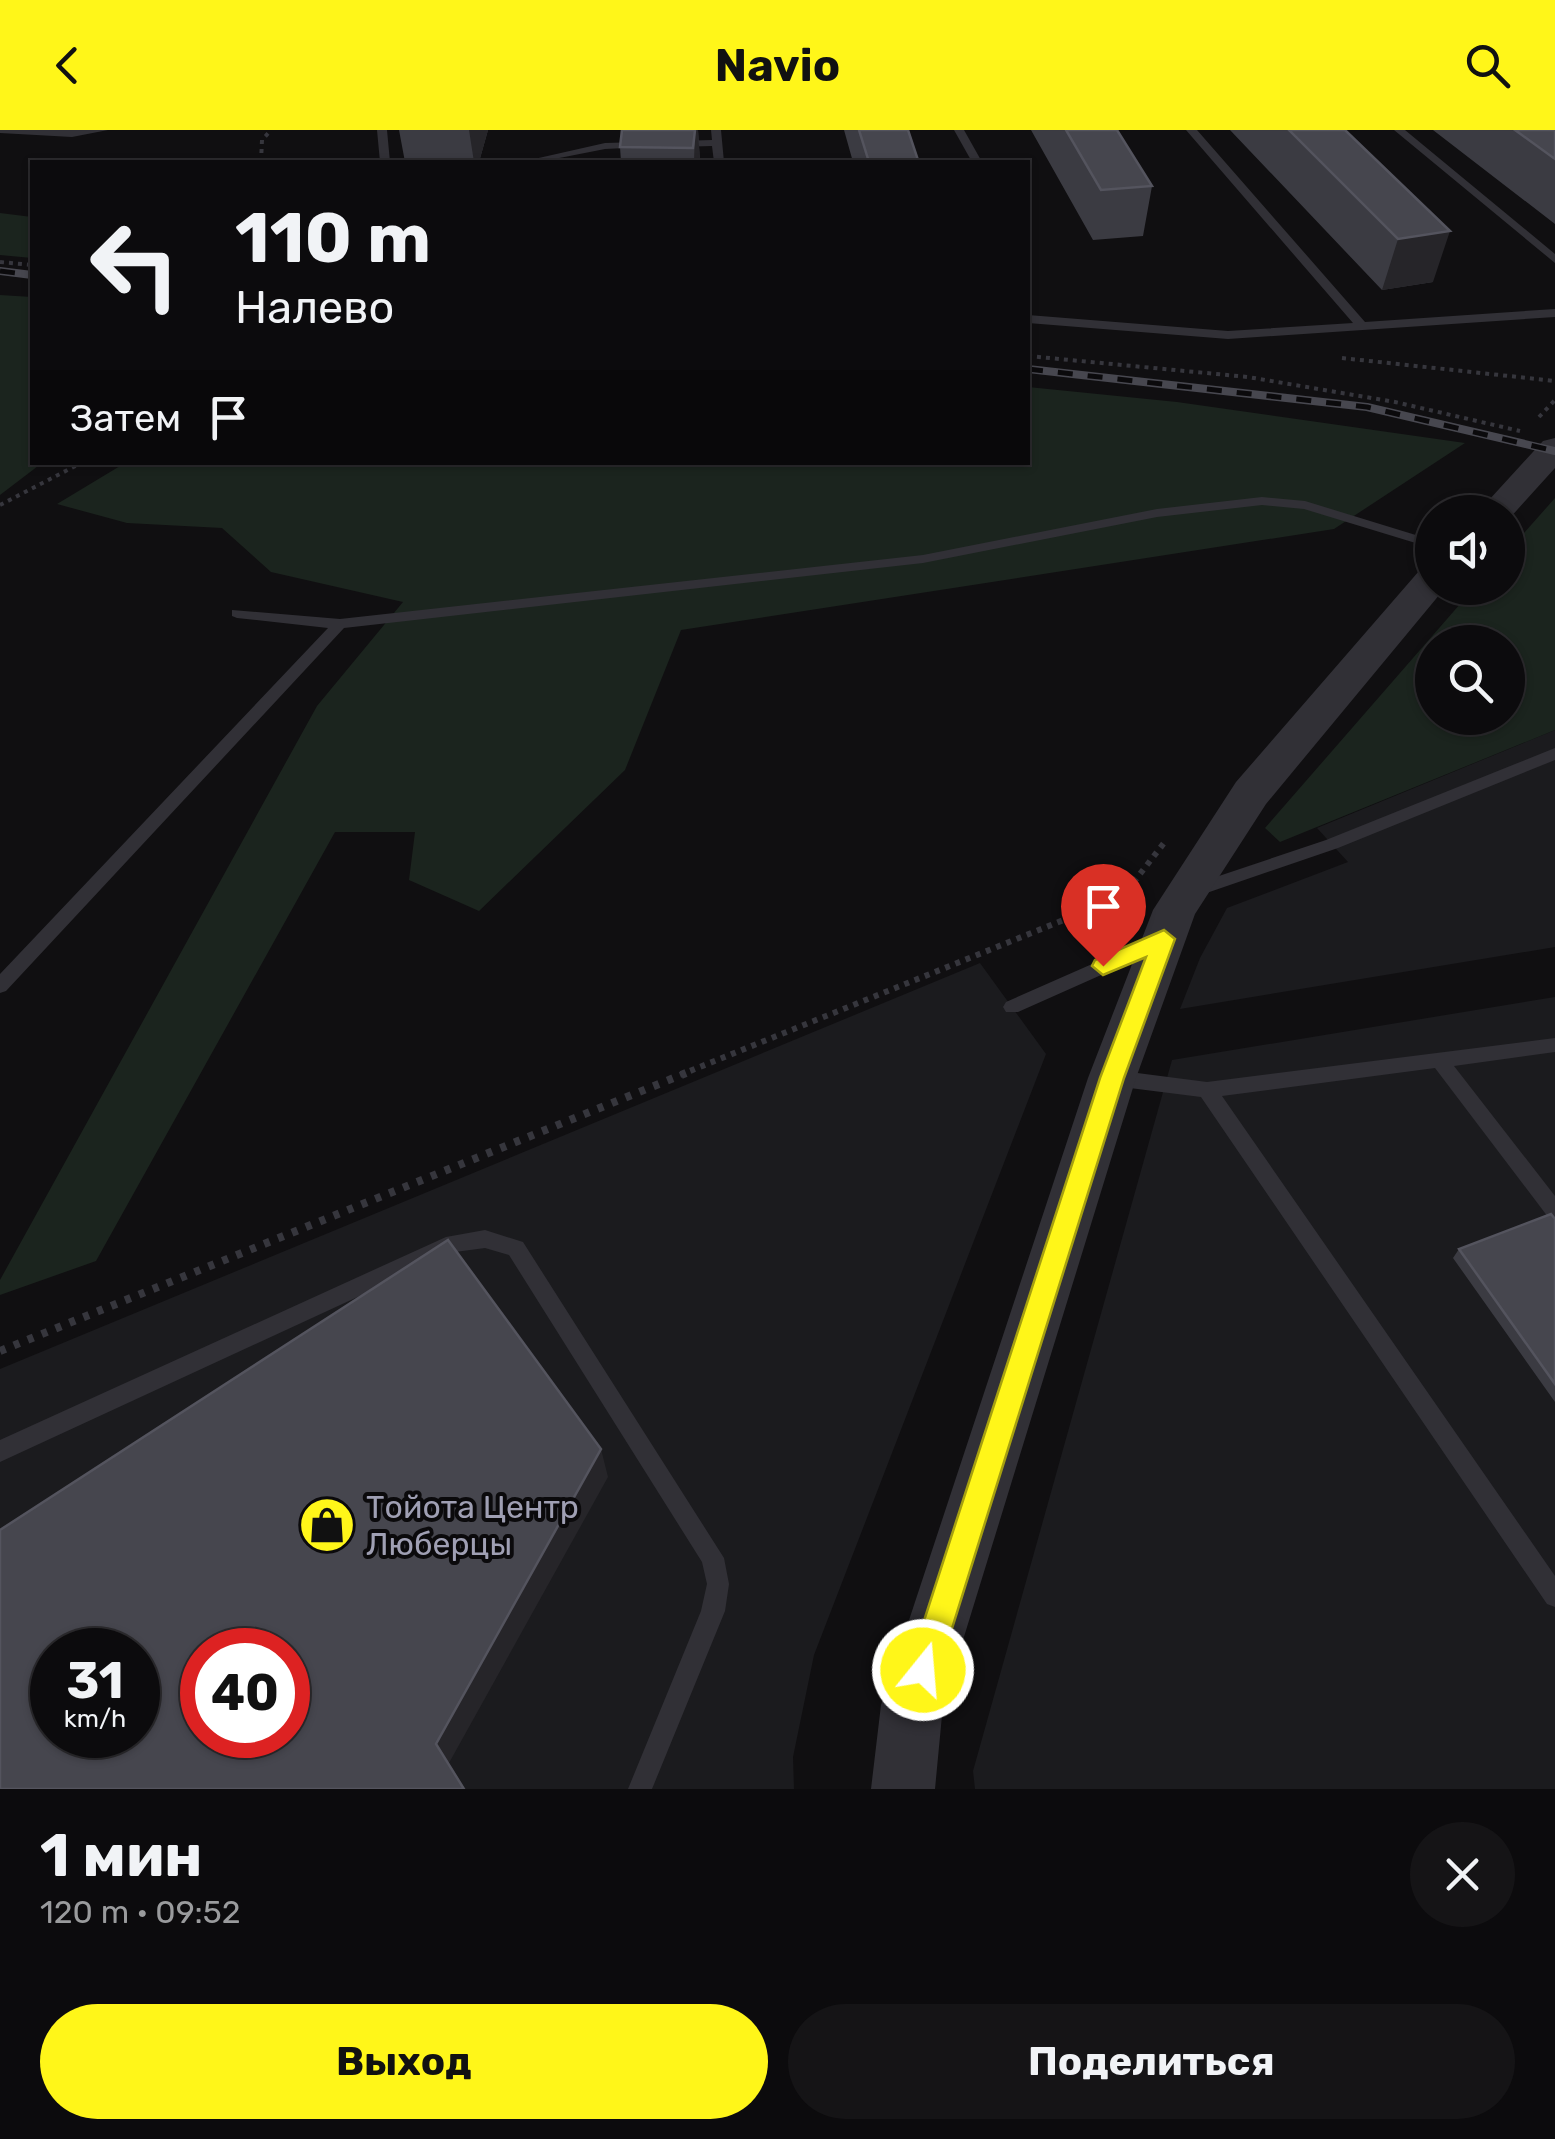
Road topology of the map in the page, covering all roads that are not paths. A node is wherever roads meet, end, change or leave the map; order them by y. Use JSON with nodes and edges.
{"nodes":[{"id":1,"x":0,"y":130,"type":"edge"},
{"id":2,"x":103,"y":130,"type":"edge"},
{"id":3,"x":382,"y":130,"type":"edge"},
{"id":4,"x":959,"y":130,"type":"edge"},
{"id":5,"x":1192,"y":130,"type":"edge"},
{"id":6,"x":1399,"y":130,"type":"edge"},
{"id":7,"x":716,"y":136,"type":"edge"},
{"id":8,"x":385,"y":160,"type":"edge"},
{"id":9,"x":536,"y":160,"type":"edge"},
{"id":10,"x":976,"y":160,"type":"edge"},
{"id":11,"x":1555,"y":260,"type":"edge"},
{"id":12,"x":1555,"y":313,"type":"edge"},
{"id":13,"x":1030,"y":319,"type":"edge"},
{"id":14,"x":1362,"y":326,"type":"junction"},
{"id":15,"x":1541,"y":441,"type":"edge"},
{"id":16,"x":1506,"y":495,"type":"edge"},
{"id":17,"x":1415,"y":539,"type":"edge"},
{"id":18,"x":1415,"y":599,"type":"edge"},
{"id":19,"x":237,"y":613,"type":"dead end"},
{"id":20,"x":340,"y":624,"type":"junction"},
{"id":21,"x":1555,"y":754,"type":"edge"},
{"id":22,"x":1182,"y":895,"type":"junction"},
{"id":23,"x":1164,"y":939,"type":"junction"},
{"id":24,"x":0,"y":986,"type":"edge"},
{"id":25,"x":1012,"y":1007,"type":"dead end"},
{"id":26,"x":1555,"y":1045,"type":"edge"},
{"id":27,"x":1439,"y":1060,"type":"junction"},
{"id":28,"x":1112,"y":1078,"type":"junction"},
{"id":29,"x":1208,"y":1090,"type":"junction"},
{"id":30,"x":1555,"y":1211,"type":"edge"},
{"id":31,"x":0,"y":1452,"type":"edge"},
{"id":32,"x":1555,"y":1596,"type":"edge"},
{"id":33,"x":640,"y":1789,"type":"edge"},
{"id":34,"x":903,"y":1789,"type":"edge"}],
"edges":[{"from":1,"to":2,"type":"lane"},
{"from":3,"to":8,"type":"lane"},
{"from":4,"to":10,"type":"lane"},
{"from":5,"to":14,"type":"lane"},
{"from":6,"to":11,"type":"lane"},
{"from":7,"to":9,"type":"lane"},
{"from":12,"to":14,"type":"lane"},
{"from":13,"to":14,"type":"lane"},
{"from":15,"to":16,"type":"street"},
{"from":17,"to":20,"type":"lane"},
{"from":18,"to":22,"type":"street"},
{"from":19,"to":20,"type":"lane"},
{"from":20,"to":24,"type":"lane"},
{"from":21,"to":22,"type":"lane"},
{"from":22,"to":23,"type":"street"},
{"from":23,"to":25,"type":"lane"},
{"from":23,"to":28,"type":"street"},
{"from":26,"to":27,"type":"lane"},
{"from":27,"to":29,"type":"lane"},
{"from":27,"to":30,"type":"lane"},
{"from":28,"to":29,"type":"lane"},
{"from":28,"to":34,"type":"street"},
{"from":29,"to":32,"type":"lane"},
{"from":31,"to":33,"type":"lane"}]}
